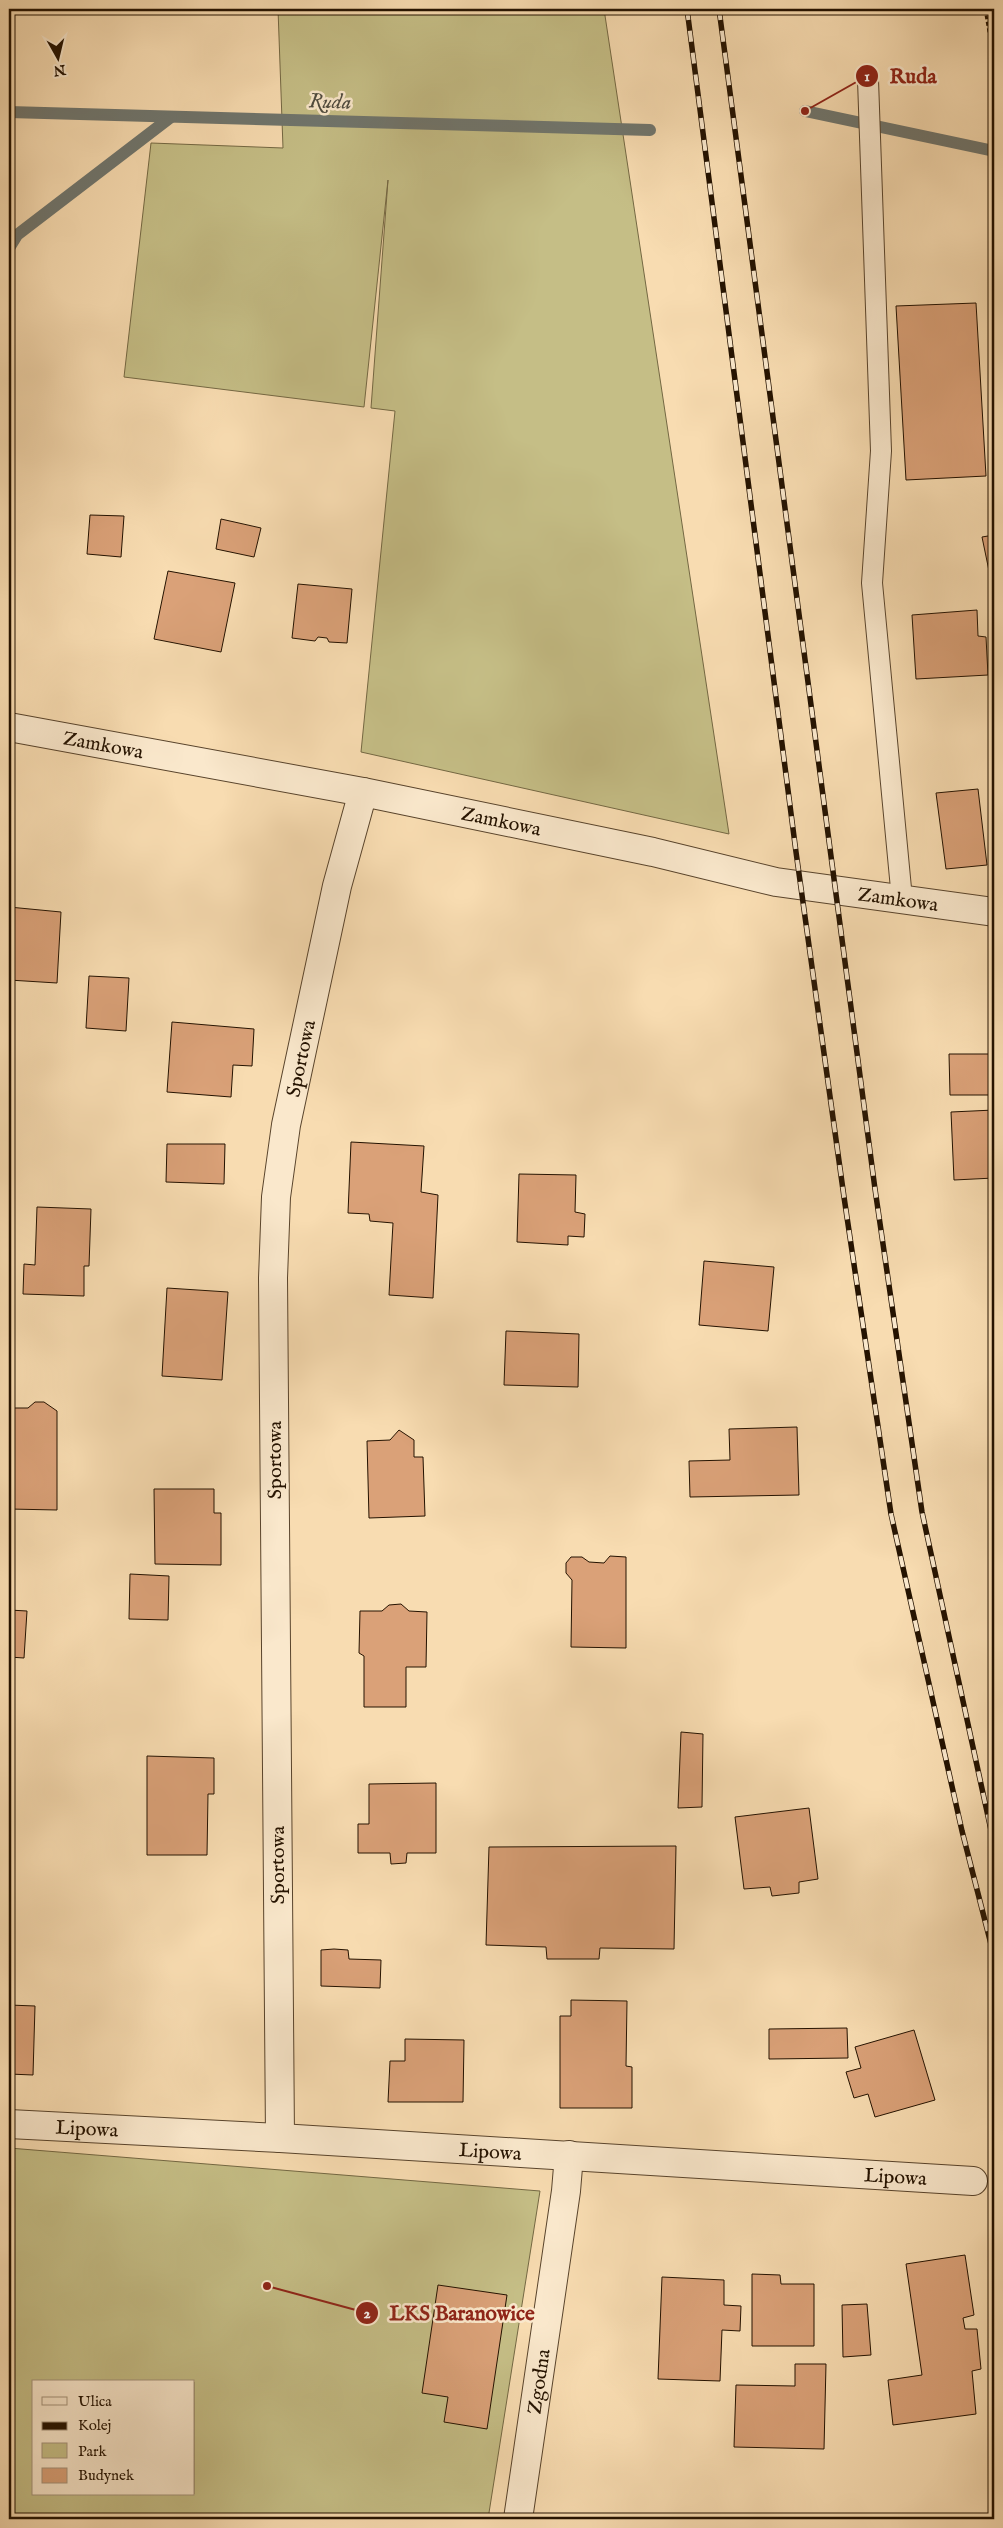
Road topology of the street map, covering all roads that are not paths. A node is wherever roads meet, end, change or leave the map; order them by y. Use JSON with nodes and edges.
{"nodes":[{"id":1,"x":868,"y":80,"type":"dead end"},
{"id":2,"x":9,"y":726,"type":"edge"},
{"id":3,"x":363,"y":792,"type":"junction"},
{"id":4,"x":902,"y":899,"type":"junction"},
{"id":5,"x":994,"y":912,"type":"edge"},
{"id":6,"x":9,"y":2124,"type":"edge"},
{"id":7,"x":280,"y":2138,"type":"junction"},
{"id":8,"x":569,"y":2155,"type":"junction"},
{"id":9,"x":973,"y":2181,"type":"dead end"},
{"id":10,"x":518,"y":2519,"type":"edge"}],
"edges":[{"from":1,"to":4,"type":"lane"},
{"from":2,"to":3,"type":"street","name":"Zamkowa"},
{"from":3,"to":4,"type":"street","name":"Zamkowa"},
{"from":3,"to":7,"type":"street","name":"Sportowa"},
{"from":4,"to":5,"type":"street","name":"Zamkowa"},
{"from":6,"to":7,"type":"street","name":"Lipowa"},
{"from":7,"to":8,"type":"street","name":"Lipowa"},
{"from":8,"to":9,"type":"street","name":"Lipowa"},
{"from":8,"to":10,"type":"street","name":"Zgodna"}]}
